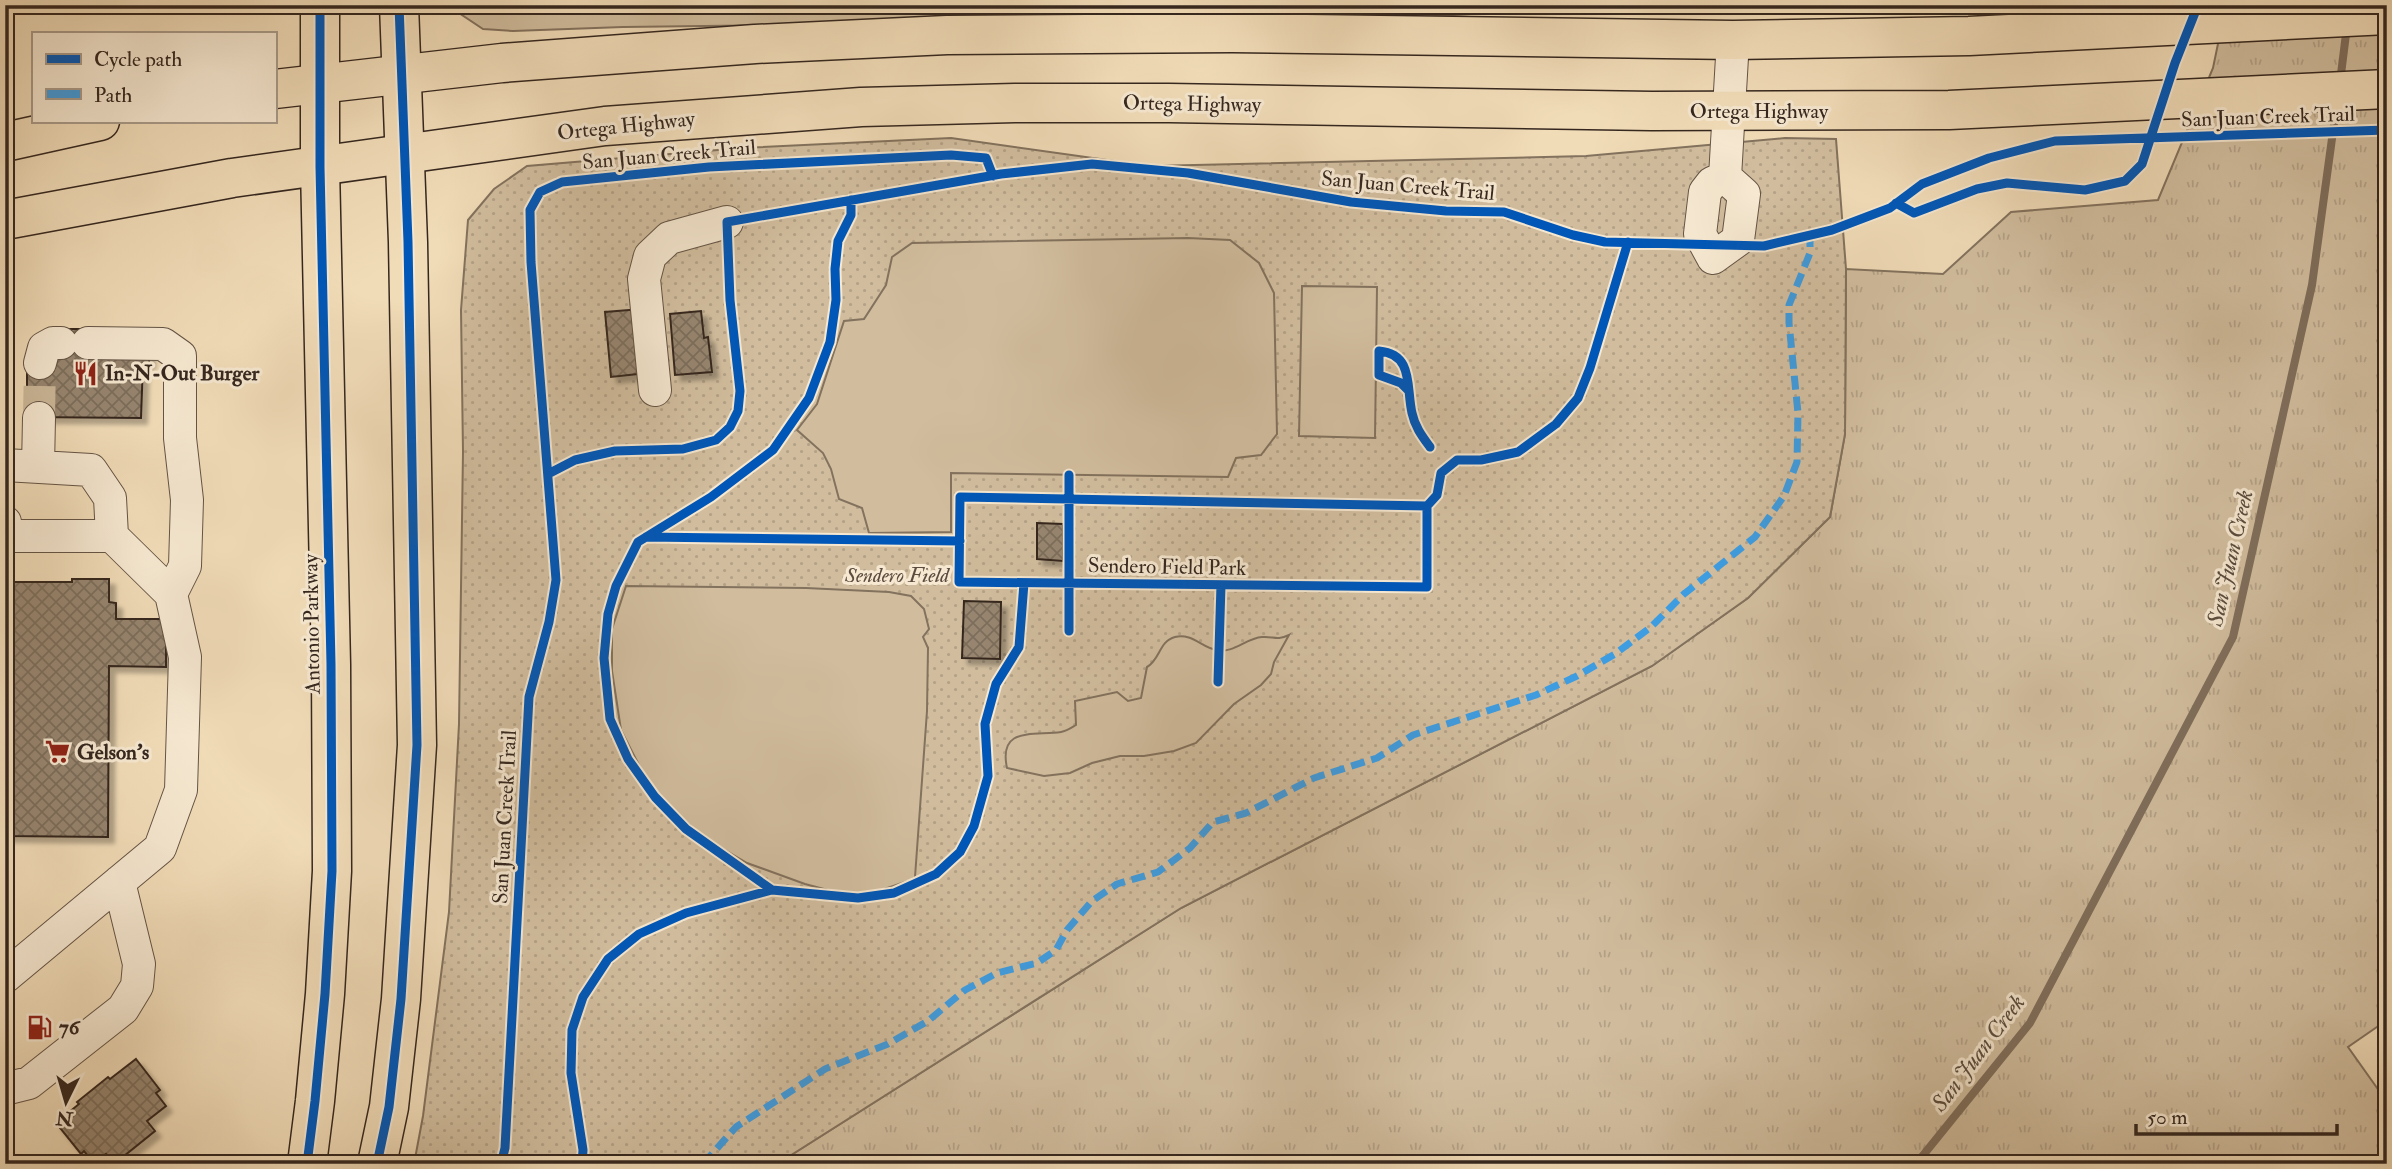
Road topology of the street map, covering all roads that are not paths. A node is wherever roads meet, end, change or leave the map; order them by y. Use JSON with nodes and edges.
{"nodes":[{"id":1,"x":320,"y":5,"type":"edge"},
{"id":2,"x":399,"y":5,"type":"edge"},
{"id":3,"x":2387,"y":16,"type":"edge"},
{"id":4,"x":1733,"y":40,"type":"junction"},
{"id":5,"x":402,"y":74,"type":"junction"},
{"id":6,"x":320,"y":83,"type":"junction"},
{"id":7,"x":276,"y":89,"type":"edge"},
{"id":8,"x":2387,"y":89,"type":"edge"},
{"id":9,"x":1728,"y":111,"type":"junction"},
{"id":10,"x":95,"y":122,"type":"edge"},
{"id":11,"x":5,"y":142,"type":"edge"},
{"id":12,"x":406,"y":154,"type":"junction"},
{"id":13,"x":320,"y":167,"type":"junction"},
{"id":14,"x":1725,"y":177,"type":"dead end"},
{"id":15,"x":5,"y":220,"type":"edge"},
{"id":16,"x":727,"y":222,"type":"dead end"},
{"id":17,"x":63,"y":350,"type":"dead end"},
{"id":18,"x":655,"y":390,"type":"dead end"},
{"id":19,"x":39,"y":418,"type":"tunnel mouth"},
{"id":20,"x":5,"y":465,"type":"edge"},
{"id":21,"x":38,"y":467,"type":"junction"},
{"id":22,"x":5,"y":522,"type":"edge"},
{"id":23,"x":112,"y":536,"type":"junction"},
{"id":24,"x":171,"y":594,"type":"junction"},
{"id":25,"x":119,"y":881,"type":"junction"},
{"id":26,"x":5,"y":978,"type":"edge"},
{"id":27,"x":5,"y":1089,"type":"edge"},
{"id":28,"x":307,"y":1164,"type":"edge"},
{"id":29,"x":377,"y":1164,"type":"edge"}],
"edges":[{"from":1,"to":6,"type":"main road","name":"Antonio Parkway"},
{"from":2,"to":5,"type":"main road"},
{"from":3,"to":4,"type":"main road"},
{"from":4,"to":5,"type":"main road"},
{"from":4,"to":9,"type":"lane"},
{"from":5,"to":6,"type":"main road"},
{"from":5,"to":12,"type":"main road"},
{"from":6,"to":7,"type":"main road"},
{"from":6,"to":13,"type":"main road","name":"Antonio Parkway"},
{"from":8,"to":9,"type":"main road","name":"Ortega Highway"},
{"from":9,"to":12,"type":"main road","name":"Ortega Highway"},
{"from":9,"to":14,"type":"lane"},
{"from":10,"to":11,"type":"main road"},
{"from":12,"to":13,"type":"main road","name":"Ortega Highway"},
{"from":12,"to":29,"type":"main road"},
{"from":13,"to":15,"type":"main road","name":"Ortega Highway"},
{"from":13,"to":28,"type":"main road","name":"Antonio Parkway"},
{"from":16,"to":18,"type":"lane"},
{"from":17,"to":24,"type":"lane"},
{"from":19,"to":21,"type":"lane"},
{"from":20,"to":21,"type":"lane"},
{"from":21,"to":23,"type":"lane"},
{"from":22,"to":23,"type":"lane"},
{"from":23,"to":24,"type":"lane"},
{"from":24,"to":25,"type":"lane"},
{"from":25,"to":26,"type":"lane"},
{"from":25,"to":27,"type":"lane"}]}
